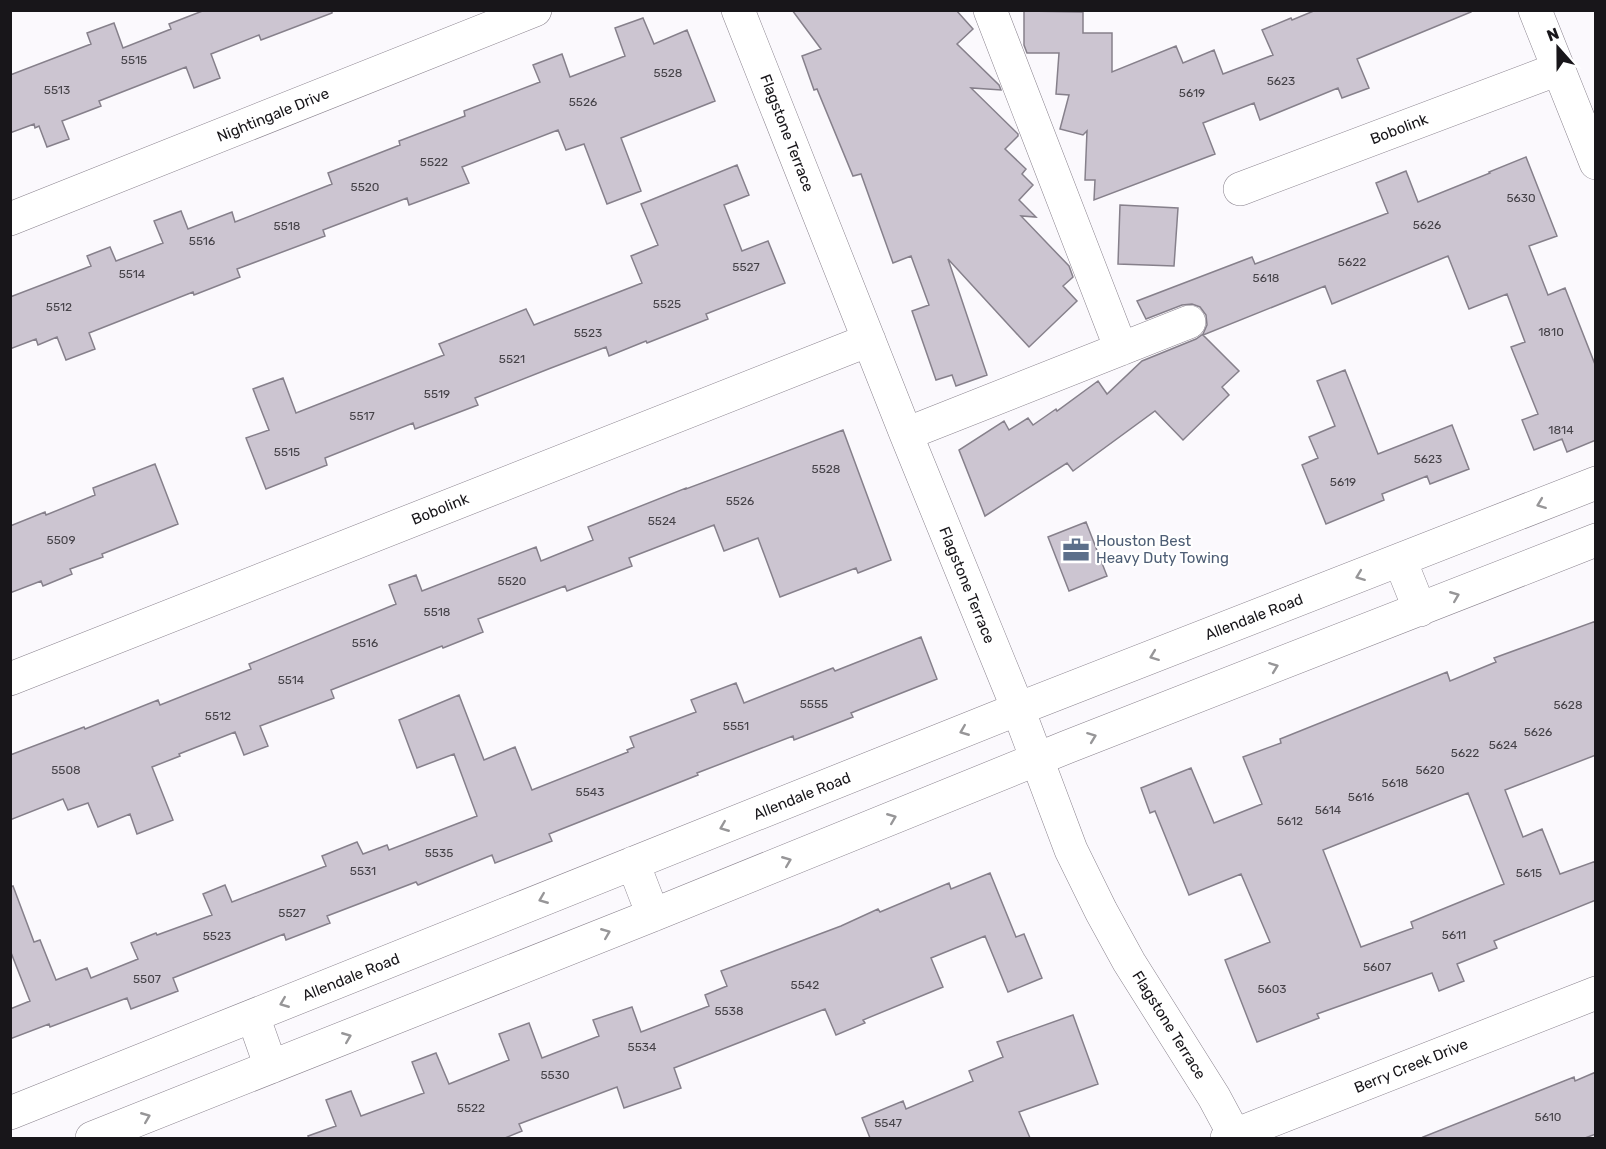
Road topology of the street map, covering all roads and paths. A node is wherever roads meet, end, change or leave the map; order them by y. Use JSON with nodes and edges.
{"nodes":[{"id":1,"x":535,"y":10,"type":"edge"},
{"id":2,"x":738,"y":10,"type":"edge"},
{"id":3,"x":990,"y":10,"type":"edge"},
{"id":4,"x":1534,"y":10,"type":"edge"},
{"id":5,"x":1558,"y":69,"type":"junction"},
{"id":6,"x":1596,"y":163,"type":"edge"},
{"id":7,"x":1240,"y":189,"type":"dead end"},
{"id":8,"x":10,"y":219,"type":"edge"},
{"id":9,"x":1190,"y":322,"type":"dead end"},
{"id":10,"x":869,"y":340,"type":"junction"},
{"id":11,"x":1121,"y":349,"type":"junction"},
{"id":12,"x":906,"y":434,"type":"junction"},
{"id":13,"x":1596,"y":483,"type":"edge"},
{"id":14,"x":1596,"y":540,"type":"edge"},
{"id":15,"x":1400,"y":560,"type":"junction"},
{"id":16,"x":1420,"y":610,"type":"junction"},
{"id":17,"x":10,"y":679,"type":"edge"},
{"id":18,"x":1018,"y":709,"type":"junction"},
{"id":19,"x":1038,"y":759,"type":"junction"},
{"id":20,"x":633,"y":863,"type":"junction"},
{"id":21,"x":652,"y":915,"type":"junction"},
{"id":22,"x":1596,"y":993,"type":"edge"},
{"id":23,"x":253,"y":1016,"type":"junction"},
{"id":24,"x":271,"y":1067,"type":"junction"},
{"id":25,"x":10,"y":1113,"type":"edge"},
{"id":26,"x":92,"y":1138,"type":"edge"},
{"id":27,"x":1233,"y":1138,"type":"edge"}],
"edges":[{"from":1,"to":8,"type":"street","name":"Nightingale Drive"},
{"from":2,"to":10,"type":"street","name":"Flagstone Terrace"},
{"from":3,"to":11,"type":"street"},
{"from":4,"to":5,"type":"street"},
{"from":5,"to":6,"type":"street"},
{"from":5,"to":7,"type":"street","name":"Bobolink"},
{"from":9,"to":11,"type":"street"},
{"from":10,"to":12,"type":"street","name":"Flagstone Terrace"},
{"from":10,"to":17,"type":"street","name":"Bobolink"},
{"from":11,"to":12,"type":"street"},
{"from":12,"to":18,"type":"street","name":"Flagstone Terrace"},
{"from":13,"to":15,"type":"street","name":"Allendale Road","one_way":true},
{"from":16,"to":14,"type":"street","one_way":true},
{"from":15,"to":16,"type":"street"},
{"from":15,"to":18,"type":"street","name":"Allendale Road","one_way":true},
{"from":19,"to":16,"type":"street","one_way":true},
{"from":18,"to":19,"type":"street","name":"Flagstone Terrace"},
{"from":18,"to":20,"type":"street","name":"Allendale Road","one_way":true},
{"from":21,"to":19,"type":"street","one_way":true},
{"from":19,"to":27,"type":"street","name":"Flagstone Terrace"},
{"from":20,"to":21,"type":"street"},
{"from":20,"to":23,"type":"street","name":"Allendale Road","one_way":true},
{"from":24,"to":21,"type":"street","one_way":true},
{"from":22,"to":27,"type":"street","name":"Berry Creek Drive"},
{"from":23,"to":24,"type":"street"},
{"from":23,"to":25,"type":"street","name":"Allendale Road"},
{"from":26,"to":24,"type":"street","one_way":true}]}
